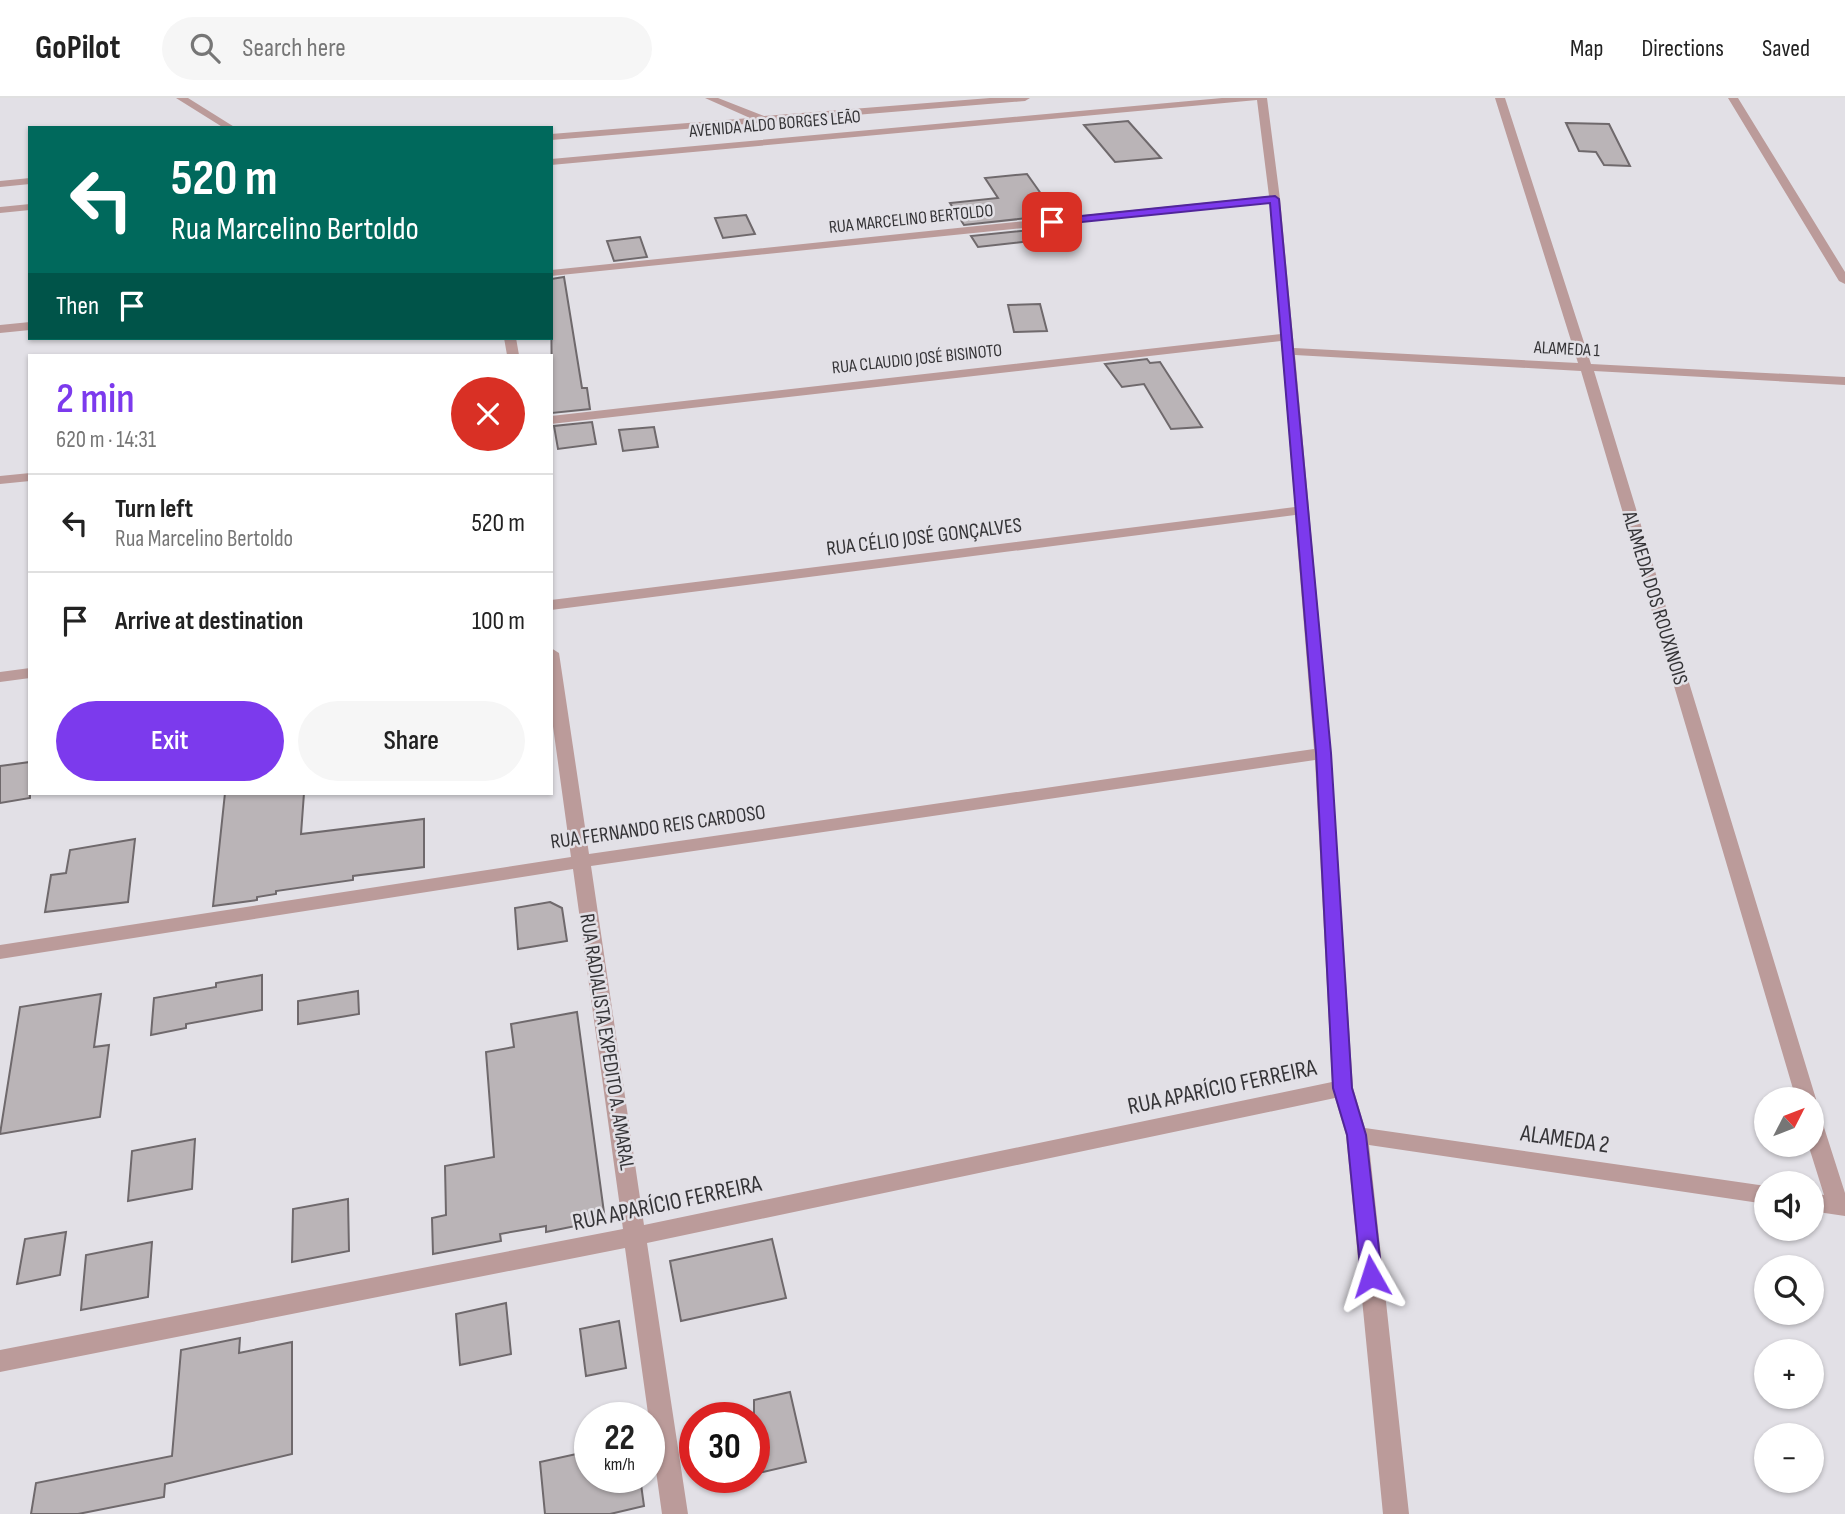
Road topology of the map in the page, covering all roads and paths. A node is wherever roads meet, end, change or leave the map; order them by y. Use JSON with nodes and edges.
{"nodes":[{"id":1,"x":181,"y":98,"type":"edge"},
{"id":2,"x":710,"y":98,"type":"edge"},
{"id":3,"x":1025,"y":98,"type":"edge"},
{"id":4,"x":1254,"y":98,"type":"edge"},
{"id":5,"x":1262,"y":98,"type":"edge"},
{"id":6,"x":1500,"y":98,"type":"edge"},
{"id":7,"x":1733,"y":98,"type":"edge"},
{"id":8,"x":767,"y":121,"type":"junction"},
{"id":9,"x":228,"y":126,"type":"edge"},
{"id":10,"x":687,"y":126,"type":"junction"},
{"id":11,"x":593,"y":134,"type":"junction"},
{"id":12,"x":553,"y":137,"type":"edge"},
{"id":13,"x":697,"y":149,"type":"junction"},
{"id":14,"x":602,"y":158,"type":"junction"},
{"id":15,"x":553,"y":162,"type":"edge"},
{"id":16,"x":28,"y":181,"type":"edge"},
{"id":17,"x":0,"y":184,"type":"edge"},
{"id":18,"x":1275,"y":199,"type":"junction"},
{"id":19,"x":28,"y":208,"type":"edge"},
{"id":20,"x":0,"y":210,"type":"edge"},
{"id":21,"x":553,"y":273,"type":"edge"},
{"id":22,"x":1845,"y":281,"type":"edge"},
{"id":23,"x":28,"y":326,"type":"edge"},
{"id":24,"x":0,"y":328,"type":"edge"},
{"id":25,"x":1287,"y":344,"type":"junction"},
{"id":26,"x":1586,"y":368,"type":"junction"},
{"id":27,"x":1845,"y":381,"type":"edge"},
{"id":28,"x":553,"y":420,"type":"edge"},
{"id":29,"x":28,"y":477,"type":"edge"},
{"id":30,"x":0,"y":480,"type":"edge"},
{"id":31,"x":1302,"y":510,"type":"junction"},
{"id":32,"x":553,"y":605,"type":"edge"},
{"id":33,"x":553,"y":668,"type":"edge"},
{"id":34,"x":28,"y":673,"type":"edge"},
{"id":35,"x":0,"y":677,"type":"edge"},
{"id":36,"x":1323,"y":753,"type":"junction"},
{"id":37,"x":579,"y":862,"type":"junction"},
{"id":38,"x":0,"y":952,"type":"edge"},
{"id":39,"x":1801,"y":1087,"type":"edge"},
{"id":40,"x":1343,"y":1088,"type":"junction"},
{"id":41,"x":1357,"y":1135,"type":"junction"},
{"id":42,"x":1824,"y":1156,"type":"edge"},
{"id":43,"x":1754,"y":1193,"type":"edge"},
{"id":44,"x":1841,"y":1206,"type":"edge"},
{"id":45,"x":637,"y":1236,"type":"junction"},
{"id":46,"x":0,"y":1361,"type":"edge"},
{"id":47,"x":675,"y":1514,"type":"edge"},
{"id":48,"x":1396,"y":1514,"type":"edge"}],
"edges":[{"from":1,"to":9,"type":"street"},
{"from":2,"to":8,"type":"street"},
{"from":3,"to":8,"type":"street","name":"AVENIDA ALDO BORGES LEÃO"},
{"from":4,"to":13,"type":"street","name":"AVENIDA ALDO BORGES LEÃO"},
{"from":5,"to":18,"type":"street"},
{"from":6,"to":26,"type":"street","name":"ALAMEDA DOS ROUXINOIS"},
{"from":7,"to":22,"type":"street"},
{"from":8,"to":10,"type":"street","name":"AVENIDA ALDO BORGES LEÃO"},
{"from":10,"to":11,"type":"street","name":"AVENIDA ALDO BORGES LEÃO"},
{"from":10,"to":13,"type":"street"},
{"from":11,"to":12,"type":"street","name":"AVENIDA ALDO BORGES LEÃO"},
{"from":11,"to":14,"type":"street"},
{"from":13,"to":14,"type":"street","name":"AVENIDA ALDO BORGES LEÃO"},
{"from":14,"to":15,"type":"street","name":"AVENIDA ALDO BORGES LEÃO"},
{"from":16,"to":17,"type":"street"},
{"from":18,"to":21,"type":"street","name":"RUA MARCELINO BERTOLDO"},
{"from":18,"to":25,"type":"street"},
{"from":19,"to":20,"type":"street"},
{"from":23,"to":24,"type":"street"},
{"from":25,"to":26,"type":"street","name":"ALAMEDA 1"},
{"from":25,"to":28,"type":"street","name":"RUA CLAUDIO JOSÉ BISINOTO"},
{"from":25,"to":31,"type":"street"},
{"from":26,"to":27,"type":"street","name":"ALAMEDA 1"},
{"from":26,"to":39,"type":"street","name":"ALAMEDA DOS ROUXINOIS"},
{"from":29,"to":30,"type":"street"},
{"from":31,"to":32,"type":"street","name":"RUA CÉLIO JOSÉ GONÇALVES"},
{"from":31,"to":36,"type":"street"},
{"from":33,"to":37,"type":"street","name":"RUA RADIALISTA EXPEDITO A. AMARAL"},
{"from":34,"to":35,"type":"street"},
{"from":36,"to":37,"type":"street","name":"RUA FERNANDO REIS CARDOSO"},
{"from":36,"to":40,"type":"street"},
{"from":37,"to":38,"type":"street","name":"RUA FERNANDO REIS CARDOSO"},
{"from":37,"to":45,"type":"street","name":"RUA RADIALISTA EXPEDITO A. AMARAL"},
{"from":40,"to":41,"type":"street"},
{"from":40,"to":45,"type":"street","name":"RUA APARÍCIO FERREIRA"},
{"from":41,"to":43,"type":"street","name":"ALAMEDA 2"},
{"from":41,"to":48,"type":"street"},
{"from":42,"to":44,"type":"street"},
{"from":45,"to":46,"type":"street","name":"RUA APARÍCIO FERREIRA"},
{"from":45,"to":47,"type":"street","name":"RUA RADIALISTA EXPEDITO A. AMARAL"}]}
